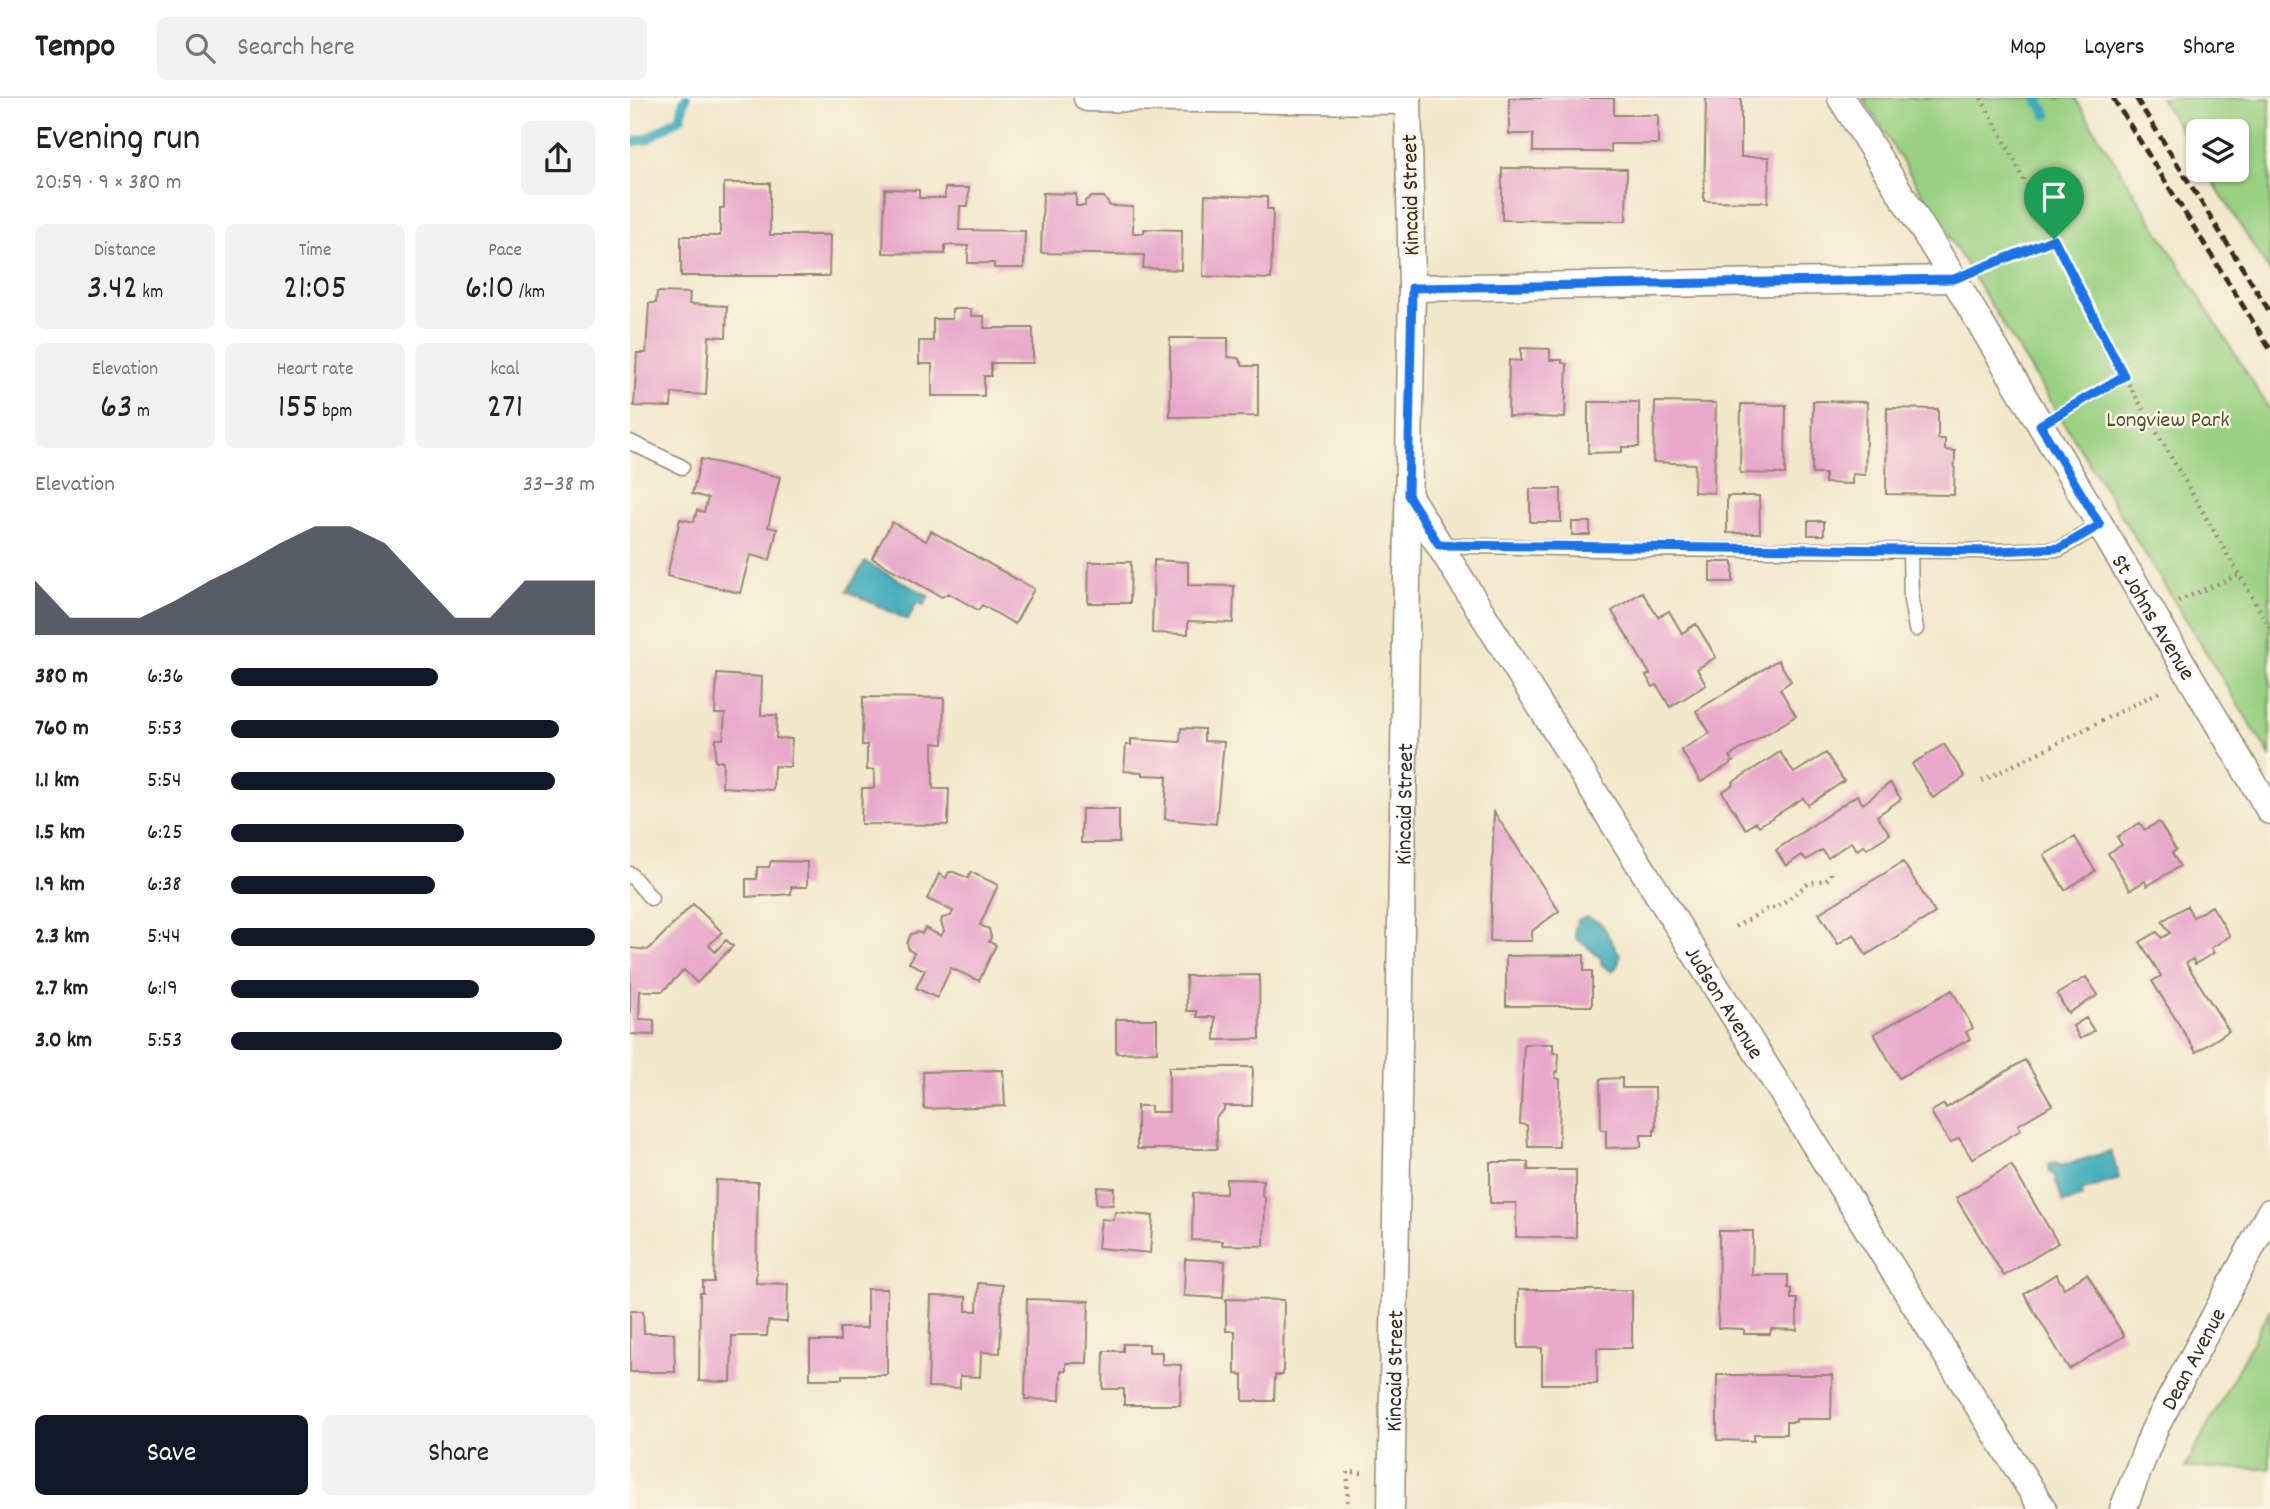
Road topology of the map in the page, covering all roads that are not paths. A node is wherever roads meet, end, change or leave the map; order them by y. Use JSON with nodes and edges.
{"nodes":[{"id":1,"x":1087,"y":98,"type":"edge"},
{"id":2,"x":1840,"y":98,"type":"edge"},
{"id":3,"x":1408,"y":99,"type":"edge"},
{"id":4,"x":1954,"y":279,"type":"junction"},
{"id":5,"x":1412,"y":288,"type":"junction"},
{"id":6,"x":630,"y":442,"type":"edge"},
{"id":7,"x":682,"y":467,"type":"dead end"},
{"id":8,"x":1408,"y":495,"type":"junction"},
{"id":9,"x":2100,"y":525,"type":"junction"},
{"id":10,"x":1439,"y":545,"type":"junction"},
{"id":11,"x":1910,"y":550,"type":"junction"},
{"id":12,"x":1916,"y":629,"type":"dead end"},
{"id":13,"x":2270,"y":811,"type":"edge"},
{"id":14,"x":630,"y":874,"type":"edge"},
{"id":15,"x":651,"y":898,"type":"dead end"},
{"id":16,"x":2270,"y":1212,"type":"edge"},
{"id":17,"x":1391,"y":1509,"type":"edge"},
{"id":18,"x":2043,"y":1509,"type":"edge"},
{"id":19,"x":2123,"y":1509,"type":"edge"}],
"edges":[{"from":1,"to":3,"type":"street"},
{"from":2,"to":4,"type":"street","name":"St Johns Avenue"},
{"from":3,"to":5,"type":"street","name":"Kincaid Street"},
{"from":4,"to":5,"type":"street"},
{"from":4,"to":9,"type":"street","name":"St Johns Avenue"},
{"from":5,"to":8,"type":"street","name":"Kincaid Street"},
{"from":6,"to":7,"type":"lane"},
{"from":8,"to":10,"type":"street","name":"Judson Avenue"},
{"from":8,"to":17,"type":"street","name":"Kincaid Street"},
{"from":9,"to":11,"type":"lane"},
{"from":9,"to":13,"type":"street","name":"St Johns Avenue"},
{"from":10,"to":11,"type":"lane"},
{"from":10,"to":18,"type":"street","name":"Judson Avenue"},
{"from":11,"to":12,"type":"lane"},
{"from":14,"to":15,"type":"lane"},
{"from":16,"to":19,"type":"street","name":"Dean Avenue"}]}
